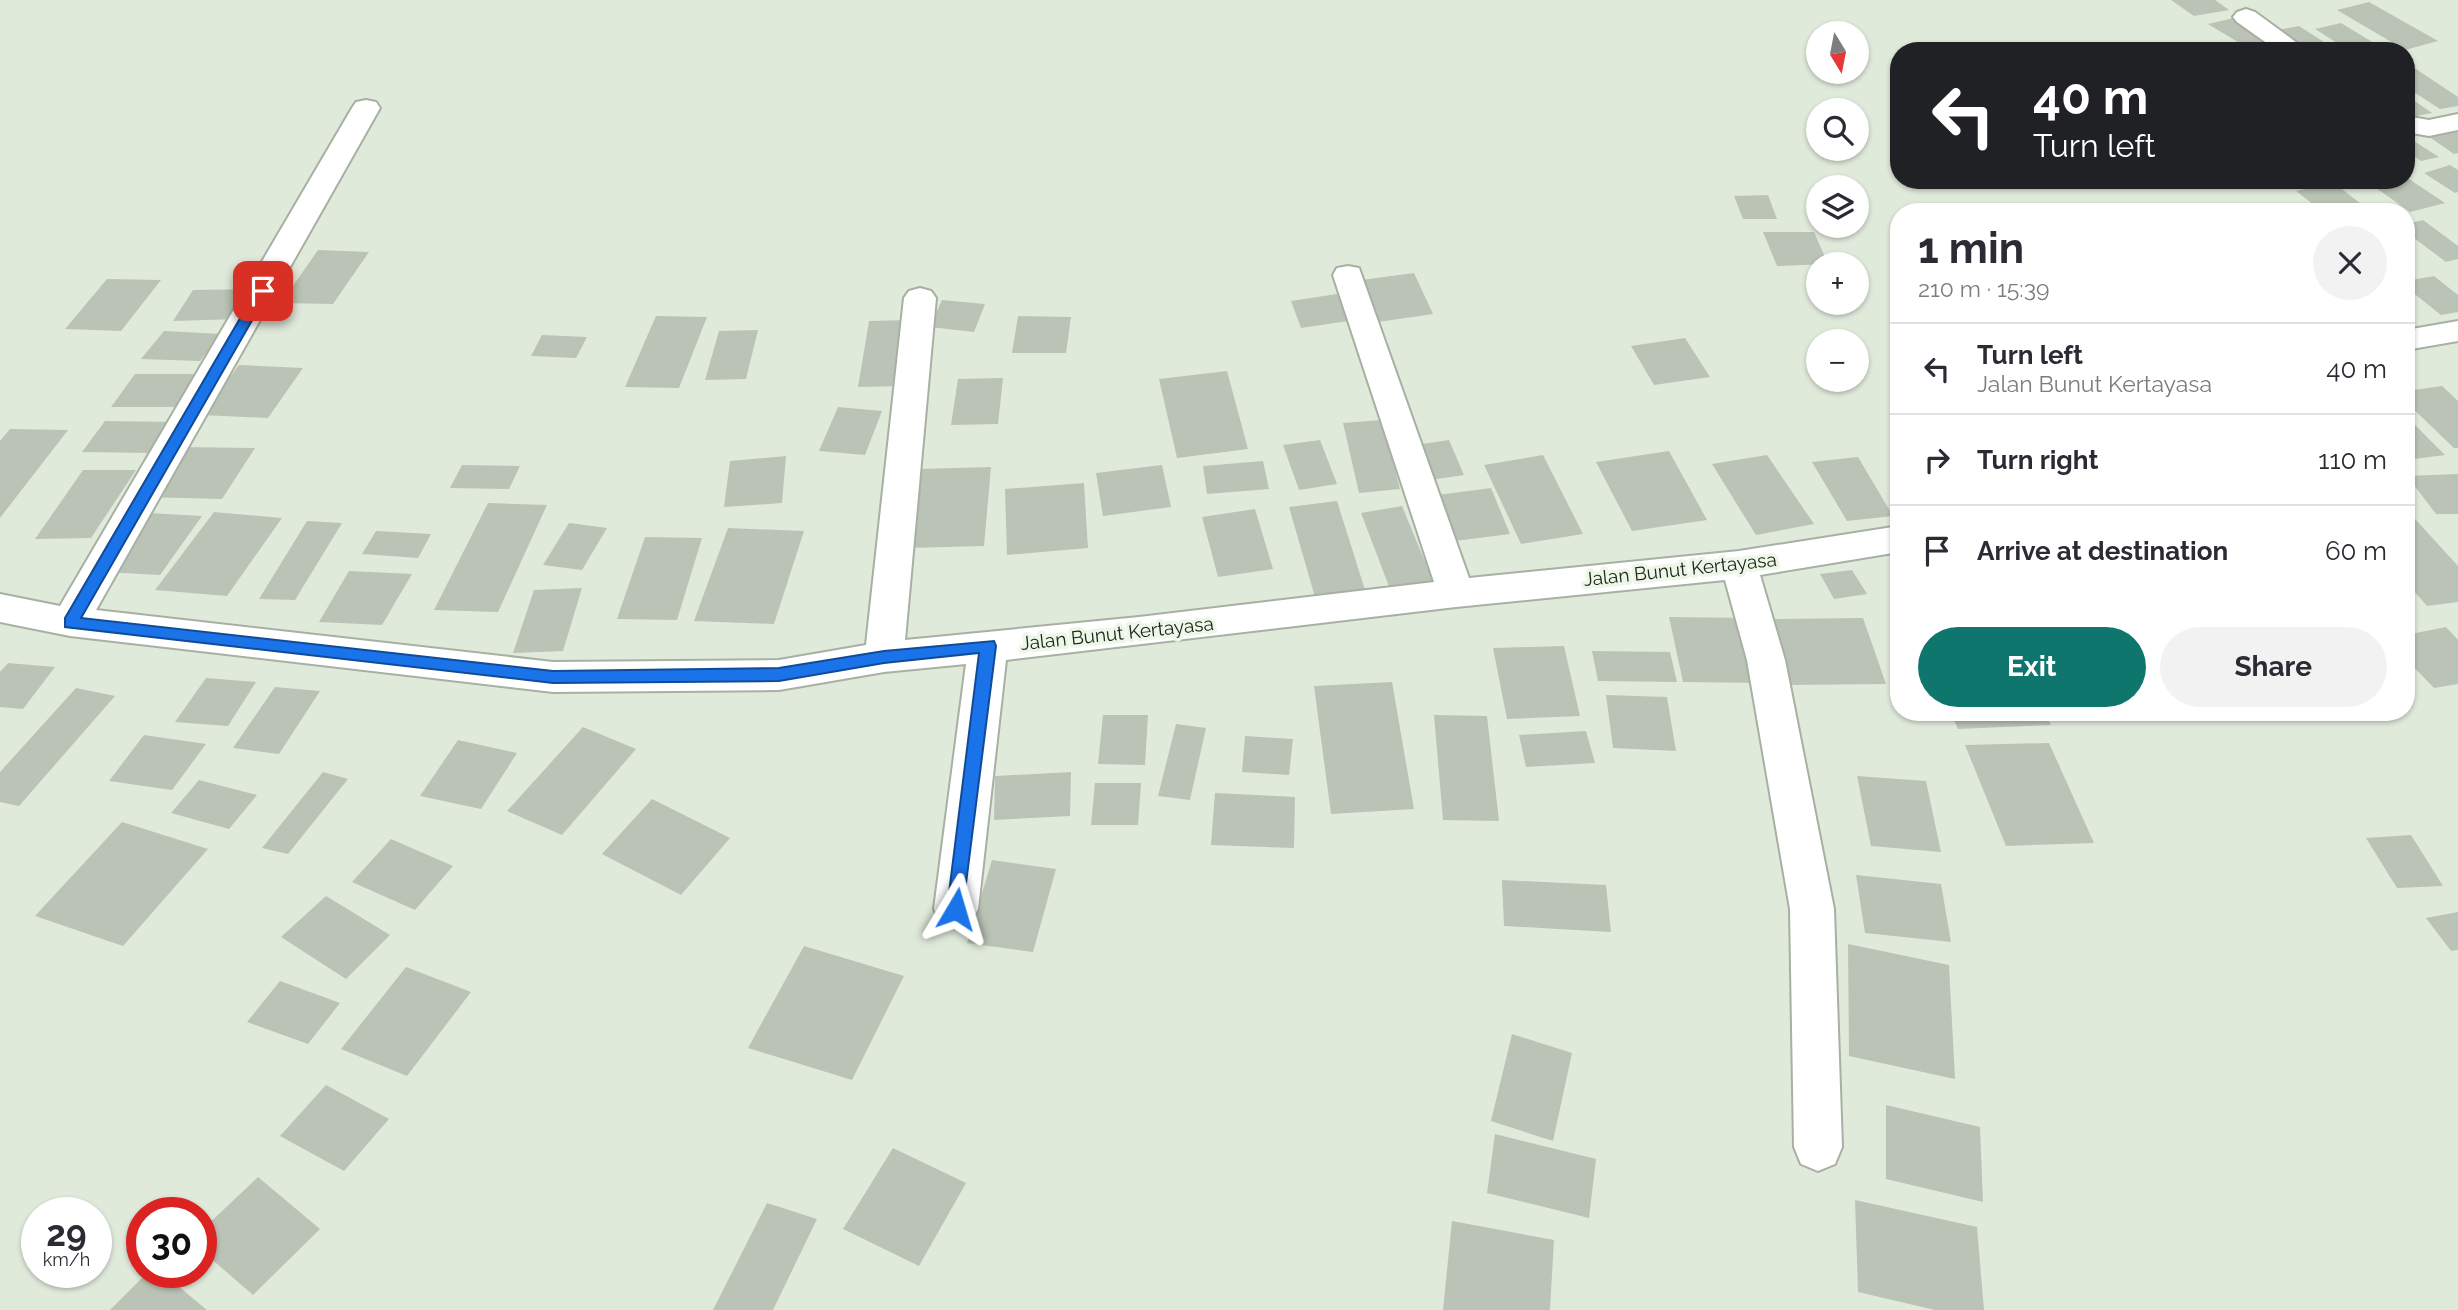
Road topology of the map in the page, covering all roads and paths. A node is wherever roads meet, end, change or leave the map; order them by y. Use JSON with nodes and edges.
{"nodes":[{"id":1,"x":2246,"y":17,"type":"dead end"},
{"id":2,"x":2282,"y":42,"type":"edge"},
{"id":3,"x":366,"y":108,"type":"dead end"},
{"id":4,"x":2458,"y":122,"type":"edge"},
{"id":5,"x":2415,"y":126,"type":"edge"},
{"id":6,"x":1348,"y":275,"type":"dead end"},
{"id":7,"x":920,"y":298,"type":"dead end"},
{"id":8,"x":2458,"y":331,"type":"edge"},
{"id":9,"x":2415,"y":338,"type":"edge"},
{"id":10,"x":1890,"y":540,"type":"edge"},
{"id":11,"x":1739,"y":565,"type":"junction"},
{"id":12,"x":1456,"y":593,"type":"junction"},
{"id":13,"x":0,"y":608,"type":"edge"},
{"id":14,"x":71,"y":622,"type":"junction"},
{"id":15,"x":988,"y":646,"type":"junction"},
{"id":16,"x":884,"y":657,"type":"junction"},
{"id":17,"x":956,"y":909,"type":"dead end"},
{"id":18,"x":1818,"y":1147,"type":"dead end"}],
"edges":[{"from":1,"to":2,"type":"street"},
{"from":3,"to":14,"type":"street"},
{"from":4,"to":5,"type":"street"},
{"from":6,"to":12,"type":"street"},
{"from":7,"to":16,"type":"street"},
{"from":8,"to":9,"type":"street"},
{"from":10,"to":11,"type":"street","name":"Jalan Bunut Kertayasa"},
{"from":11,"to":12,"type":"street","name":"Jalan Bunut Kertayasa"},
{"from":11,"to":18,"type":"street"},
{"from":12,"to":15,"type":"street","name":"Jalan Bunut Kertayasa"},
{"from":13,"to":14,"type":"street","name":"Jalan Bunut Kertayasa"},
{"from":14,"to":16,"type":"street","name":"Jalan Bunut Kertayasa"},
{"from":15,"to":16,"type":"street","name":"Jalan Bunut Kertayasa"},
{"from":15,"to":17,"type":"street"}]}
